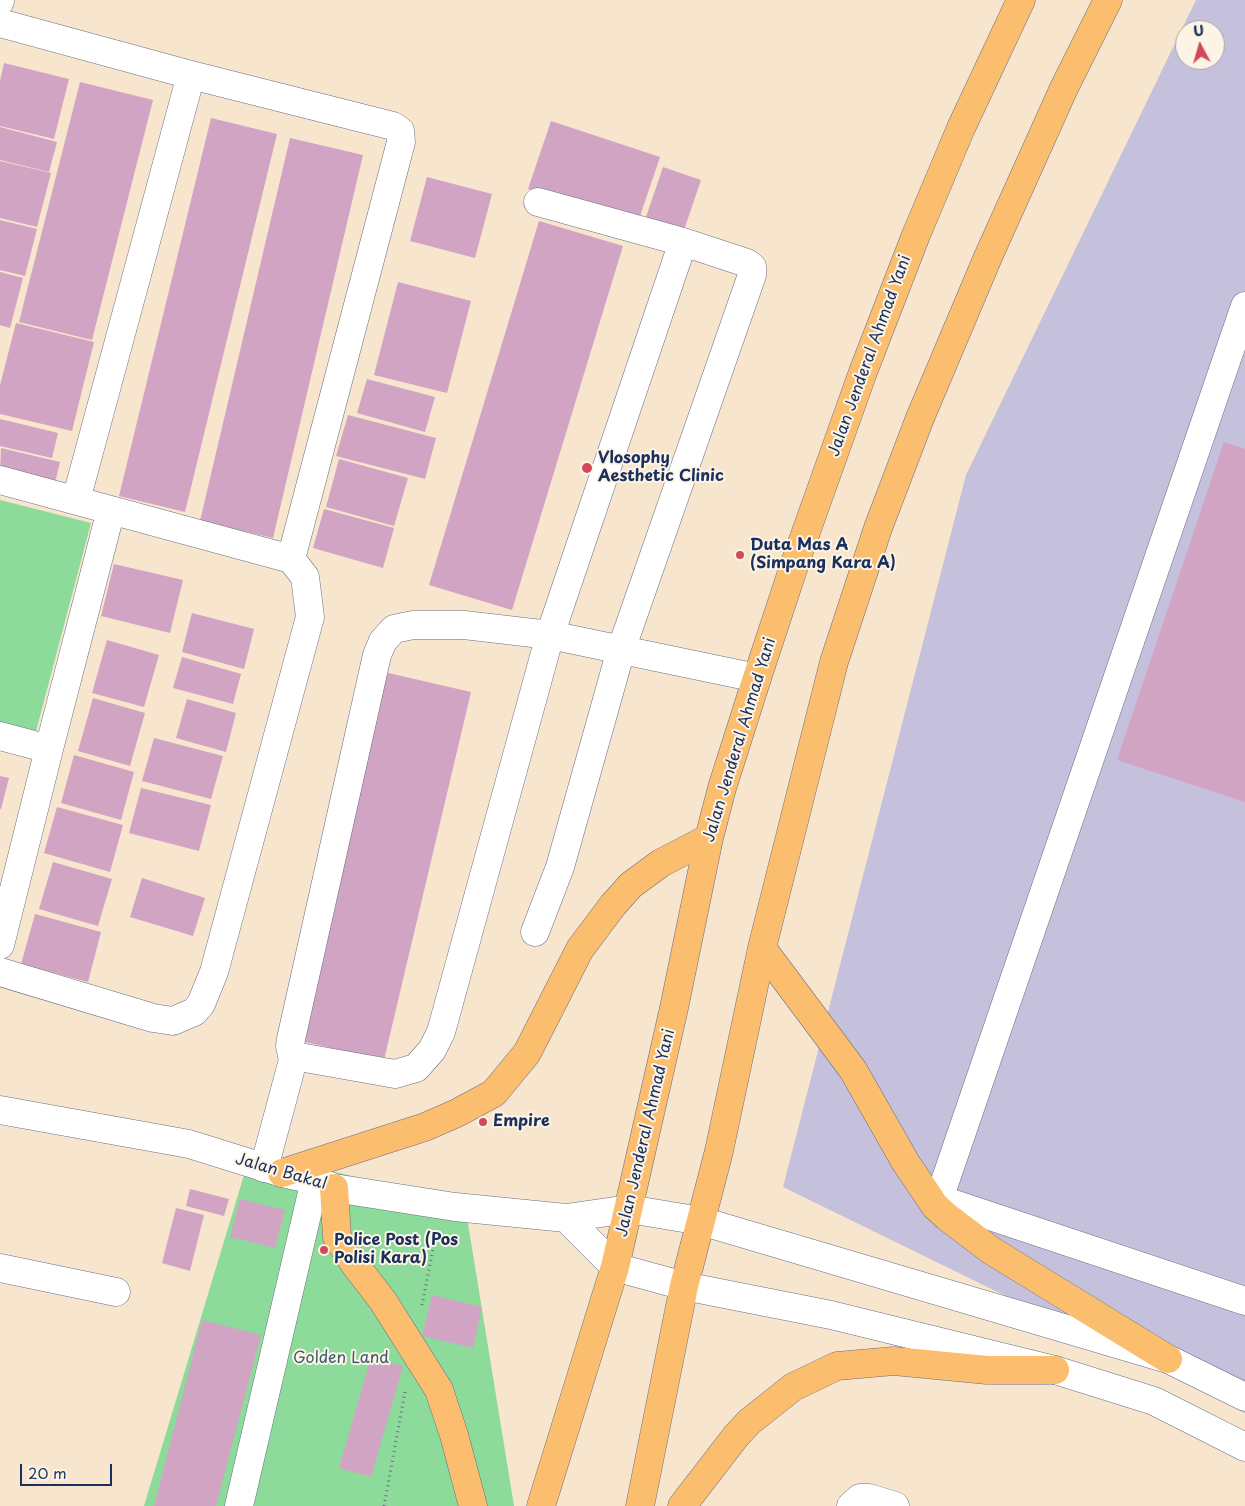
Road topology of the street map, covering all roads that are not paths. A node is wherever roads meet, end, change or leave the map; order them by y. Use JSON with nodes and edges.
{"nodes":[{"id":1,"x":1021,"y":0,"type":"edge"},
{"id":2,"x":1108,"y":0,"type":"edge"},
{"id":3,"x":0,"y":23,"type":"edge"},
{"id":4,"x":191,"y":76,"type":"junction"},
{"id":5,"x":538,"y":202,"type":"dead end"},
{"id":6,"x":683,"y":242,"type":"junction"},
{"id":7,"x":1245,"y":306,"type":"edge"},
{"id":8,"x":1235,"y":363,"type":"edge"},
{"id":9,"x":0,"y":480,"type":"edge"},
{"id":10,"x":76,"y":500,"type":"junction"},
{"id":11,"x":111,"y":510,"type":"junction"},
{"id":12,"x":291,"y":559,"type":"junction"},
{"id":13,"x":550,"y":635,"type":"junction"},
{"id":14,"x":621,"y":650,"type":"junction"},
{"id":15,"x":757,"y":678,"type":"junction"},
{"id":16,"x":0,"y":736,"type":"edge"},
{"id":17,"x":49,"y":749,"type":"junction"},
{"id":18,"x":708,"y":838,"type":"junction"},
{"id":19,"x":535,"y":932,"type":"dead end"},
{"id":20,"x":0,"y":945,"type":"edge"},
{"id":21,"x":762,"y":948,"type":"junction"},
{"id":22,"x":0,"y":972,"type":"edge"},
{"id":23,"x":293,"y":1060,"type":"junction"},
{"id":24,"x":0,"y":1110,"type":"edge"},
{"id":25,"x":273,"y":1171,"type":"junction"},
{"id":26,"x":325,"y":1184,"type":"junction"},
{"id":27,"x":629,"y":1209,"type":"junction"},
{"id":28,"x":566,"y":1218,"type":"junction"},
{"id":29,"x":701,"y":1221,"type":"junction"},
{"id":30,"x":616,"y":1267,"type":"junction"},
{"id":31,"x":0,"y":1268,"type":"edge"},
{"id":32,"x":684,"y":1286,"type":"junction"},
{"id":33,"x":116,"y":1292,"type":"dead end"},
{"id":34,"x":1245,"y":1302,"type":"edge"},
{"id":35,"x":1168,"y":1358,"type":"junction"},
{"id":36,"x":1055,"y":1370,"type":"junction"},
{"id":37,"x":1245,"y":1397,"type":"edge"},
{"id":38,"x":1245,"y":1447,"type":"edge"},
{"id":39,"x":239,"y":1506,"type":"edge"},
{"id":40,"x":473,"y":1506,"type":"edge"},
{"id":41,"x":541,"y":1506,"type":"edge"},
{"id":42,"x":640,"y":1506,"type":"edge"},
{"id":43,"x":682,"y":1506,"type":"edge"},
{"id":44,"x":851,"y":1506,"type":"edge"},
{"id":45,"x":895,"y":1506,"type":"edge"}],
"edges":[{"from":1,"to":15,"type":"highway","name":"Jalan Jenderal Ahmad Yani"},
{"from":2,"to":21,"type":"highway"},
{"from":3,"to":4,"type":"street"},
{"from":4,"to":10,"type":"street"},
{"from":4,"to":12,"type":"street"},
{"from":5,"to":6,"type":"street"},
{"from":6,"to":13,"type":"street"},
{"from":6,"to":14,"type":"street"},
{"from":7,"to":8,"type":"street"},
{"from":8,"to":34,"type":"street"},
{"from":9,"to":10,"type":"street"},
{"from":10,"to":11,"type":"street"},
{"from":11,"to":12,"type":"street"},
{"from":11,"to":17,"type":"street"},
{"from":12,"to":22,"type":"street"},
{"from":13,"to":14,"type":"street"},
{"from":13,"to":23,"type":"street"},
{"from":13,"to":23,"type":"street"},
{"from":14,"to":15,"type":"street"},
{"from":14,"to":19,"type":"street"},
{"from":15,"to":18,"type":"highway","name":"Jalan Jenderal Ahmad Yani"},
{"from":16,"to":17,"type":"street"},
{"from":17,"to":20,"type":"street"},
{"from":18,"to":25,"type":"highway"},
{"from":18,"to":27,"type":"highway","name":"Jalan Jenderal Ahmad Yani"},
{"from":21,"to":29,"type":"highway"},
{"from":21,"to":35,"type":"highway"},
{"from":23,"to":25,"type":"street"},
{"from":24,"to":25,"type":"street","name":"Jalan Bakal"},
{"from":25,"to":26,"type":"street","name":"Jalan Bakal"},
{"from":26,"to":28,"type":"street","name":"Jalan Bakal"},
{"from":26,"to":39,"type":"street"},
{"from":26,"to":40,"type":"highway"},
{"from":27,"to":28,"type":"street","name":"Jalan Bakal"},
{"from":27,"to":29,"type":"street","name":"Jalan Bakal"},
{"from":27,"to":30,"type":"highway","name":"Jalan Jenderal Ahmad Yani"},
{"from":28,"to":30,"type":"street"},
{"from":29,"to":32,"type":"highway"},
{"from":29,"to":35,"type":"street","name":"Jalan Bakal"},
{"from":30,"to":32,"type":"street"},
{"from":30,"to":41,"type":"highway","name":"Jalan Jenderal Ahmad Yani"},
{"from":31,"to":33,"type":"street"},
{"from":32,"to":36,"type":"street"},
{"from":32,"to":42,"type":"highway"},
{"from":35,"to":37,"type":"street","name":"Jalan Bakal"},
{"from":36,"to":38,"type":"street"},
{"from":36,"to":43,"type":"highway"},
{"from":44,"to":45,"type":"street"}]}
